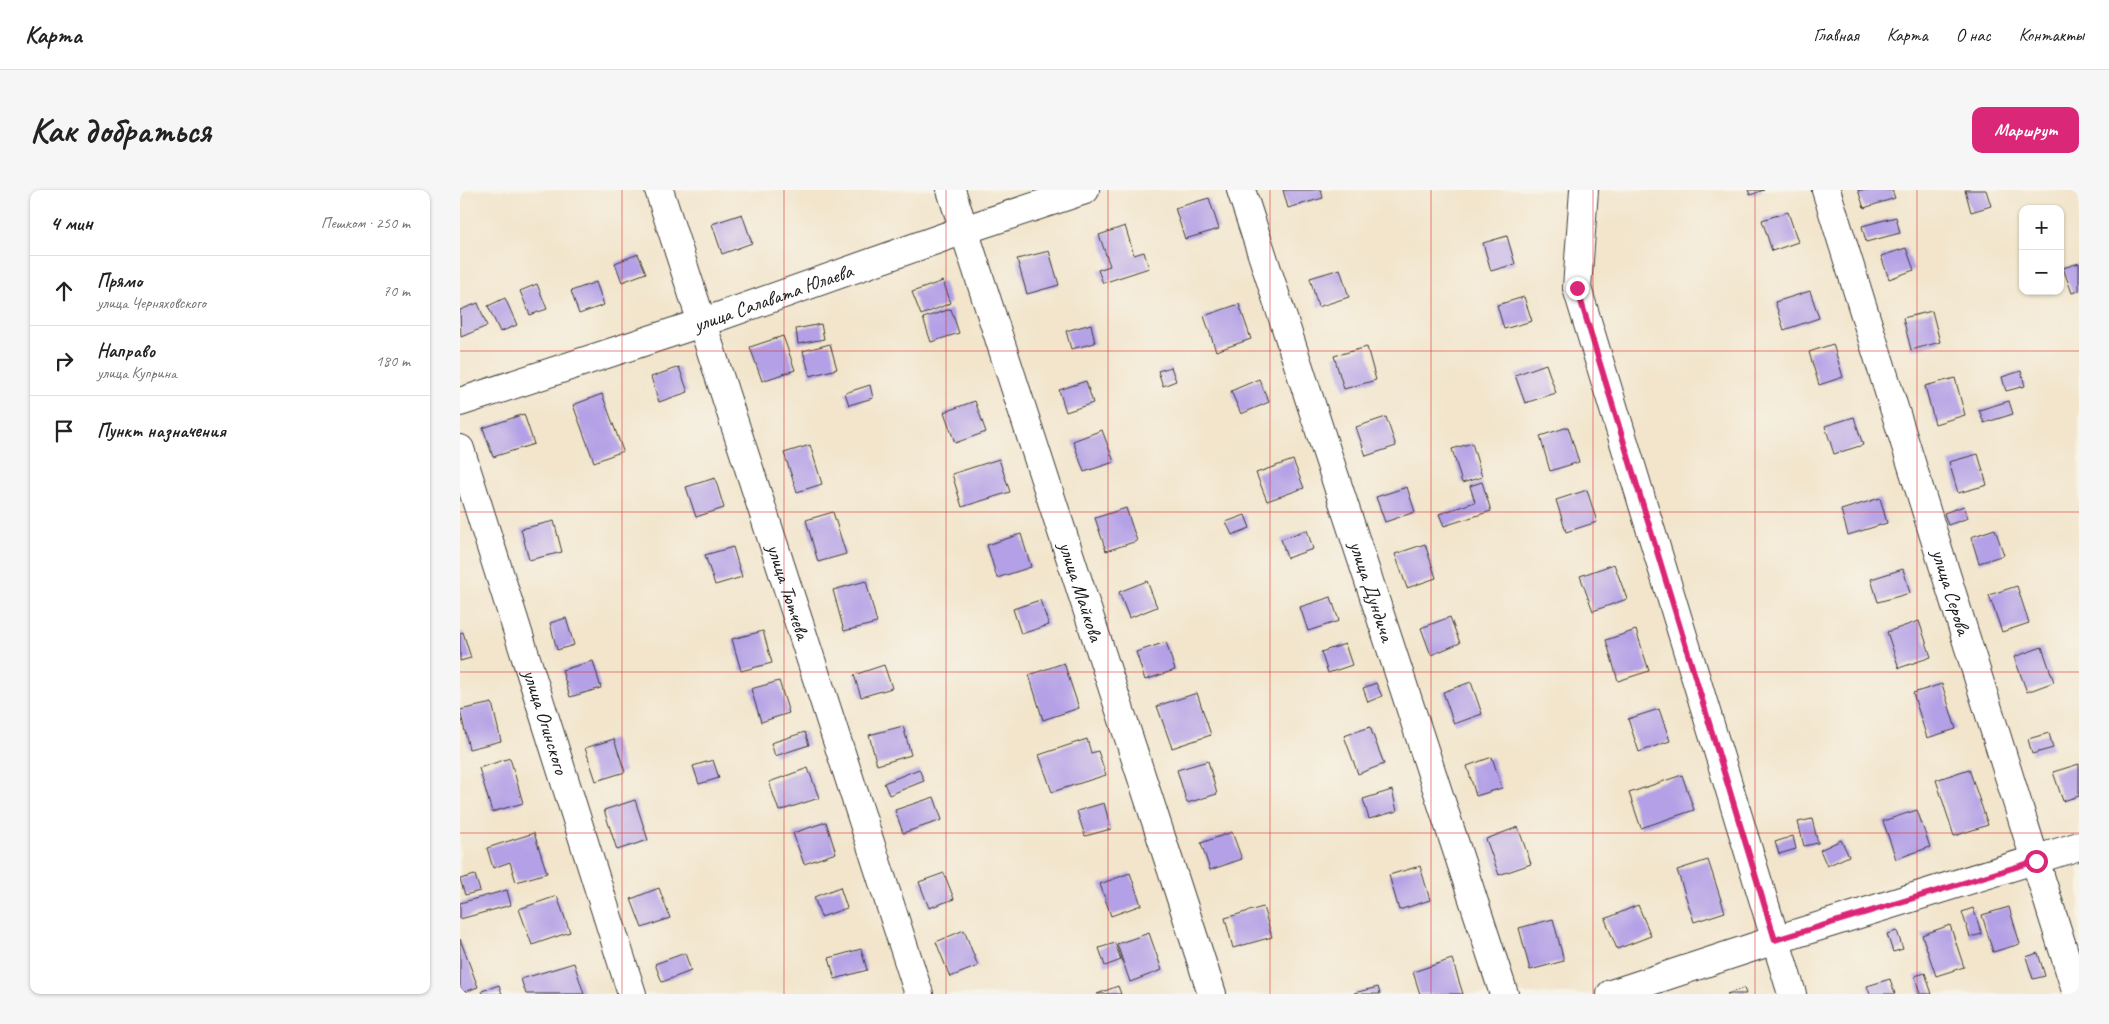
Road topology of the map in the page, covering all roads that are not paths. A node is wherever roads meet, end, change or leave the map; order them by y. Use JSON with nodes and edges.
{"nodes":[{"id":1,"x":658,"y":190,"type":"edge"},
{"id":2,"x":951,"y":190,"type":"edge"},
{"id":3,"x":1085,"y":190,"type":"edge"},
{"id":4,"x":1241,"y":190,"type":"edge"},
{"id":5,"x":1584,"y":190,"type":"edge"},
{"id":6,"x":1826,"y":190,"type":"edge"},
{"id":7,"x":964,"y":230,"type":"junction"},
{"id":8,"x":702,"y":323,"type":"junction"},
{"id":9,"x":460,"y":402,"type":"edge"},
{"id":10,"x":460,"y":450,"type":"edge"},
{"id":11,"x":2079,"y":846,"type":"edge"},
{"id":12,"x":2036,"y":861,"type":"junction"},
{"id":13,"x":1775,"y":940,"type":"junction"},
{"id":14,"x":632,"y":994,"type":"edge"},
{"id":15,"x":919,"y":994,"type":"edge"},
{"id":16,"x":1212,"y":994,"type":"edge"},
{"id":17,"x":1504,"y":994,"type":"edge"},
{"id":18,"x":1611,"y":994,"type":"edge"},
{"id":19,"x":1792,"y":994,"type":"edge"},
{"id":20,"x":2077,"y":994,"type":"edge"}],
"edges":[{"from":1,"to":8,"type":"street","name":"улица Тютчева"},
{"from":2,"to":7,"type":"street","name":"улица Майкова"},
{"from":3,"to":7,"type":"street","name":"улица Салавата Юлаева"},
{"from":4,"to":17,"type":"street","name":"улица Дундича"},
{"from":5,"to":13,"type":"street"},
{"from":6,"to":12,"type":"street","name":"улица Серова"},
{"from":7,"to":8,"type":"street","name":"улица Салавата Юлаева"},
{"from":7,"to":16,"type":"street","name":"улица Майкова"},
{"from":8,"to":9,"type":"street","name":"улица Салавата Юлаева"},
{"from":8,"to":15,"type":"street","name":"улица Тютчева"},
{"from":10,"to":14,"type":"street","name":"улица Огинского"},
{"from":11,"to":12,"type":"street"},
{"from":12,"to":13,"type":"street"},
{"from":12,"to":20,"type":"street","name":"улица Серова"},
{"from":13,"to":18,"type":"street"},
{"from":13,"to":19,"type":"street"}]}
